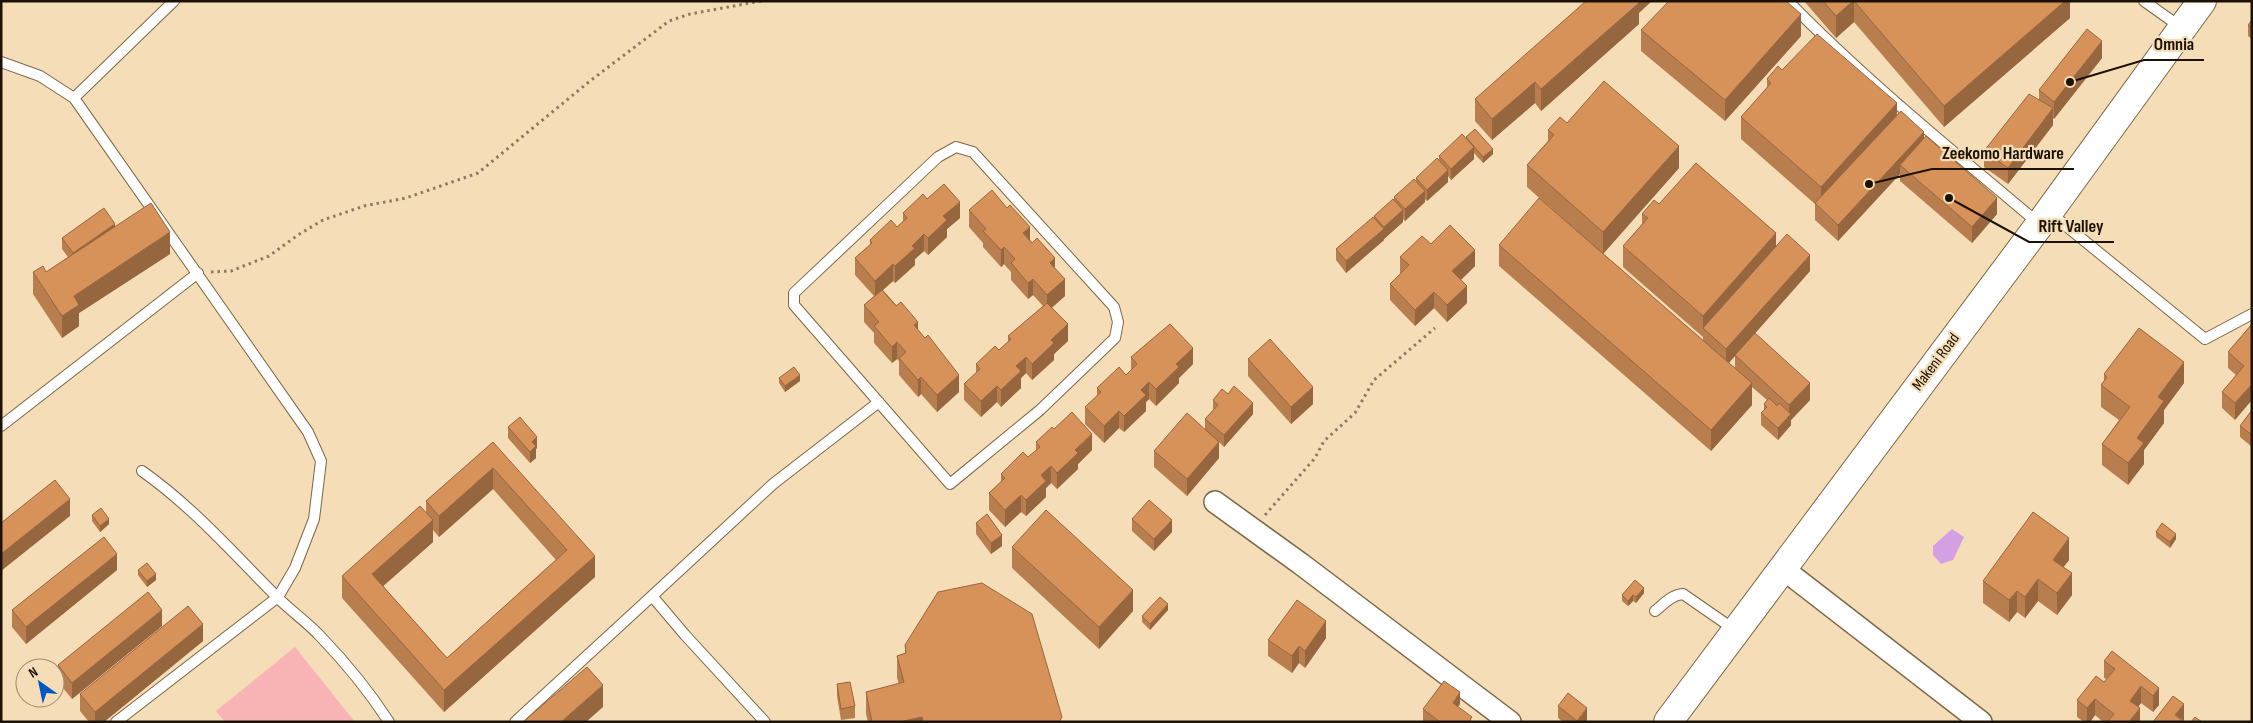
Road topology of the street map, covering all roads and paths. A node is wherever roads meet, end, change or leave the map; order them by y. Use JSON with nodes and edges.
{"nodes":[{"id":1,"x":174,"y":1,"type":"edge"},
{"id":2,"x":761,"y":1,"type":"edge"},
{"id":3,"x":1788,"y":1,"type":"edge"},
{"id":4,"x":2144,"y":1,"type":"edge"},
{"id":5,"x":2202,"y":1,"type":"edge"},
{"id":6,"x":2182,"y":29,"type":"junction"},
{"id":7,"x":1,"y":62,"type":"edge"},
{"id":8,"x":74,"y":98,"type":"junction"},
{"id":9,"x":2044,"y":218,"type":"junction"},
{"id":10,"x":198,"y":273,"type":"junction"},
{"id":11,"x":2252,"y":314,"type":"edge"},
{"id":12,"x":1435,"y":328,"type":"dead end"},
{"id":13,"x":879,"y":402,"type":"junction"},
{"id":14,"x":1,"y":426,"type":"edge"},
{"id":15,"x":142,"y":471,"type":"dead end"},
{"id":16,"x":1215,"y":502,"type":"dead end"},
{"id":17,"x":1254,"y":530,"type":"junction"},
{"id":18,"x":1782,"y":568,"type":"junction"},
{"id":19,"x":652,"y":596,"type":"junction"},
{"id":20,"x":278,"y":597,"type":"junction"},
{"id":21,"x":1655,"y":611,"type":"dead end"},
{"id":22,"x":1736,"y":631,"type":"junction"},
{"id":23,"x":116,"y":722,"type":"edge"},
{"id":24,"x":389,"y":722,"type":"edge"},
{"id":25,"x":516,"y":722,"type":"edge"},
{"id":26,"x":765,"y":722,"type":"edge"},
{"id":27,"x":1510,"y":722,"type":"edge"},
{"id":28,"x":1668,"y":722,"type":"edge"},
{"id":29,"x":1981,"y":722,"type":"edge"}],
"edges":[{"from":1,"to":8,"type":"lane"},
{"from":2,"to":10,"type":"path"},
{"from":3,"to":9,"type":"lane"},
{"from":4,"to":6,"type":"lane"},
{"from":5,"to":6,"type":"main road","name":"Makeni Road"},
{"from":6,"to":9,"type":"main road","name":"Makeni Road"},
{"from":7,"to":8,"type":"lane"},
{"from":8,"to":10,"type":"lane"},
{"from":9,"to":11,"type":"lane"},
{"from":9,"to":18,"type":"main road","name":"Makeni Road"},
{"from":10,"to":14,"type":"lane"},
{"from":10,"to":20,"type":"lane"},
{"from":12,"to":17,"type":"path"},
{"from":13,"to":13,"type":"lane"},
{"from":13,"to":19,"type":"lane"},
{"from":15,"to":20,"type":"lane"},
{"from":16,"to":17,"type":"street"},
{"from":17,"to":27,"type":"street"},
{"from":18,"to":22,"type":"main road","name":"Makeni Road"},
{"from":18,"to":29,"type":"street"},
{"from":19,"to":25,"type":"lane"},
{"from":19,"to":26,"type":"lane"},
{"from":20,"to":23,"type":"lane"},
{"from":20,"to":24,"type":"lane"},
{"from":21,"to":22,"type":"lane"},
{"from":22,"to":28,"type":"main road","name":"Makeni Road"}]}
